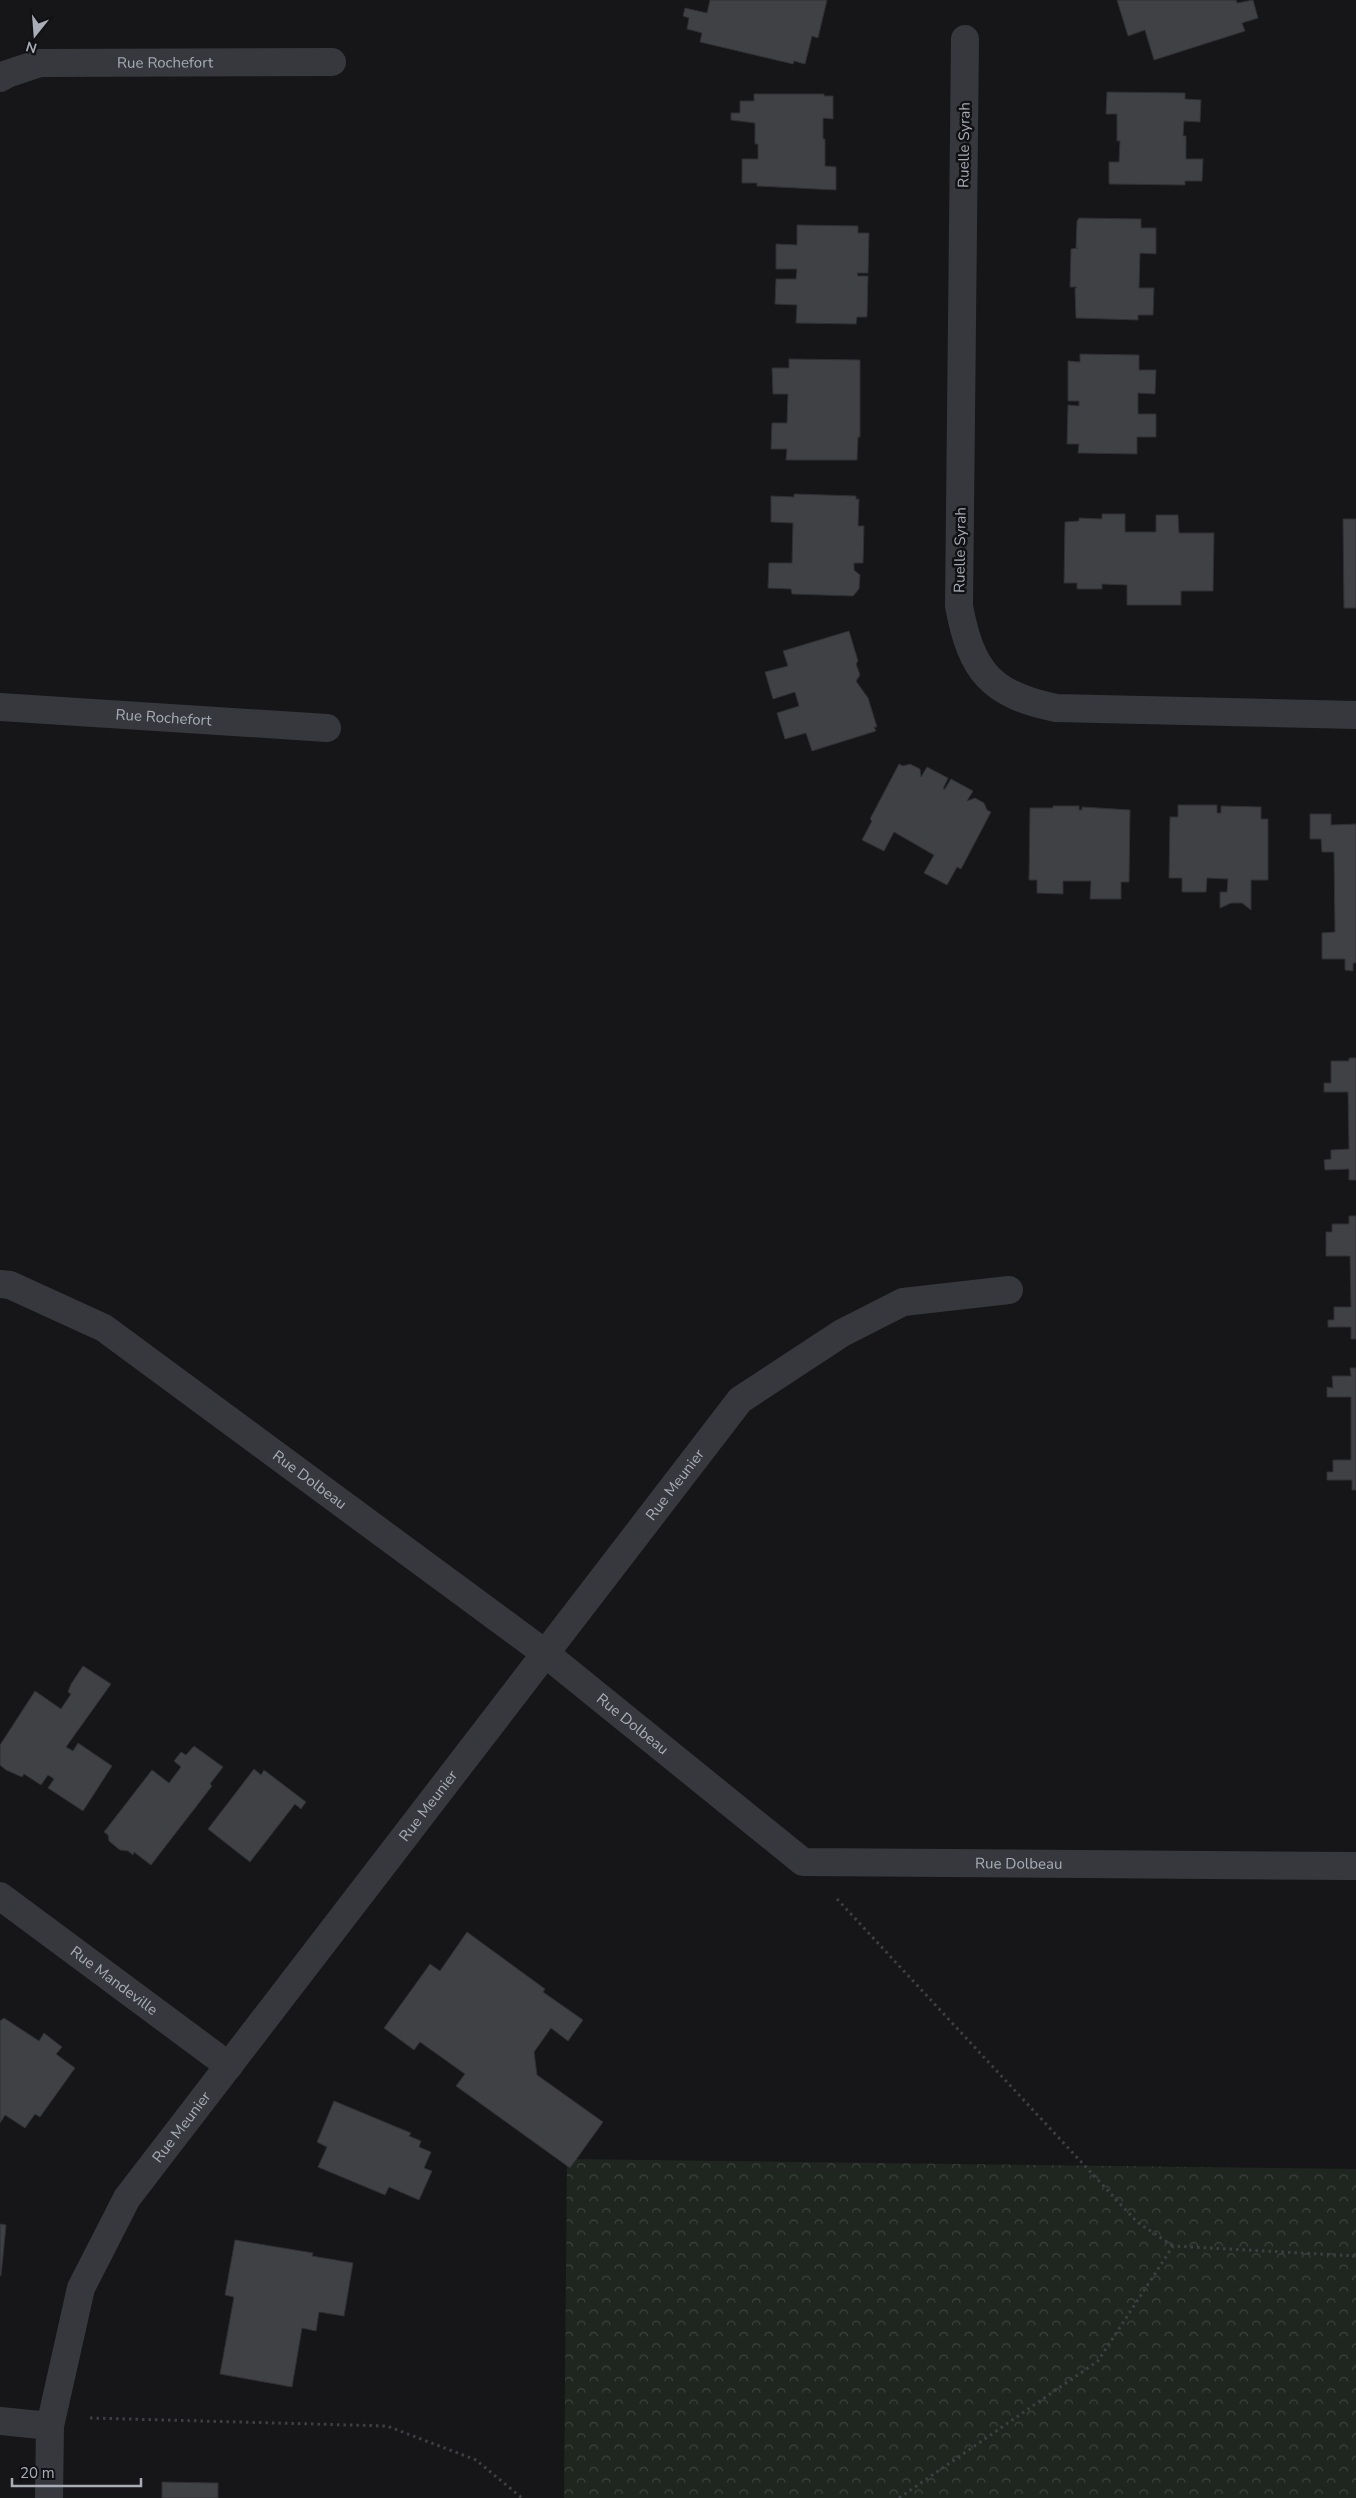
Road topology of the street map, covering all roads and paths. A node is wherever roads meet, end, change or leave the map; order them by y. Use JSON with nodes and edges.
{"nodes":[{"id":1,"x":965,"y":39,"type":"dead end"},
{"id":2,"x":332,"y":62,"type":"dead end"},
{"id":3,"x":0,"y":78,"type":"edge"},
{"id":4,"x":0,"y":707,"type":"edge"},
{"id":5,"x":1356,"y":715,"type":"edge"},
{"id":6,"x":327,"y":728,"type":"dead end"},
{"id":7,"x":0,"y":1284,"type":"edge"},
{"id":8,"x":1010,"y":1290,"type":"dead end"},
{"id":9,"x":546,"y":1654,"type":"junction"},
{"id":10,"x":804,"y":1862,"type":"junction"},
{"id":11,"x":1356,"y":1866,"type":"edge"},
{"id":12,"x":0,"y":1896,"type":"edge"},
{"id":13,"x":230,"y":2066,"type":"junction"},
{"id":14,"x":1174,"y":2246,"type":"junction"},
{"id":15,"x":1356,"y":2256,"type":"edge"},
{"id":16,"x":0,"y":2421,"type":"edge"},
{"id":17,"x":50,"y":2426,"type":"junction"},
{"id":18,"x":49,"y":2498,"type":"edge"},
{"id":19,"x":522,"y":2498,"type":"edge"},
{"id":20,"x":898,"y":2498,"type":"edge"}],
"edges":[{"from":1,"to":5,"type":"street","name":"Ruelle Syrah"},
{"from":2,"to":3,"type":"street","name":"Rue Rochefort"},
{"from":4,"to":6,"type":"street","name":"Rue Rochefort"},
{"from":7,"to":9,"type":"street","name":"Rue Dolbeau"},
{"from":8,"to":9,"type":"street","name":"Rue Meunier"},
{"from":9,"to":10,"type":"street","name":"Rue Dolbeau"},
{"from":9,"to":13,"type":"street","name":"Rue Meunier"},
{"from":10,"to":11,"type":"street","name":"Rue Dolbeau"},
{"from":10,"to":14,"type":"path"},
{"from":12,"to":13,"type":"street","name":"Rue Mandeville"},
{"from":13,"to":17,"type":"street","name":"Rue Meunier"},
{"from":14,"to":15,"type":"path"},
{"from":14,"to":20,"type":"path"},
{"from":16,"to":17,"type":"street"},
{"from":17,"to":18,"type":"street","name":"Rue Meunier"},
{"from":17,"to":19,"type":"path"}]}
